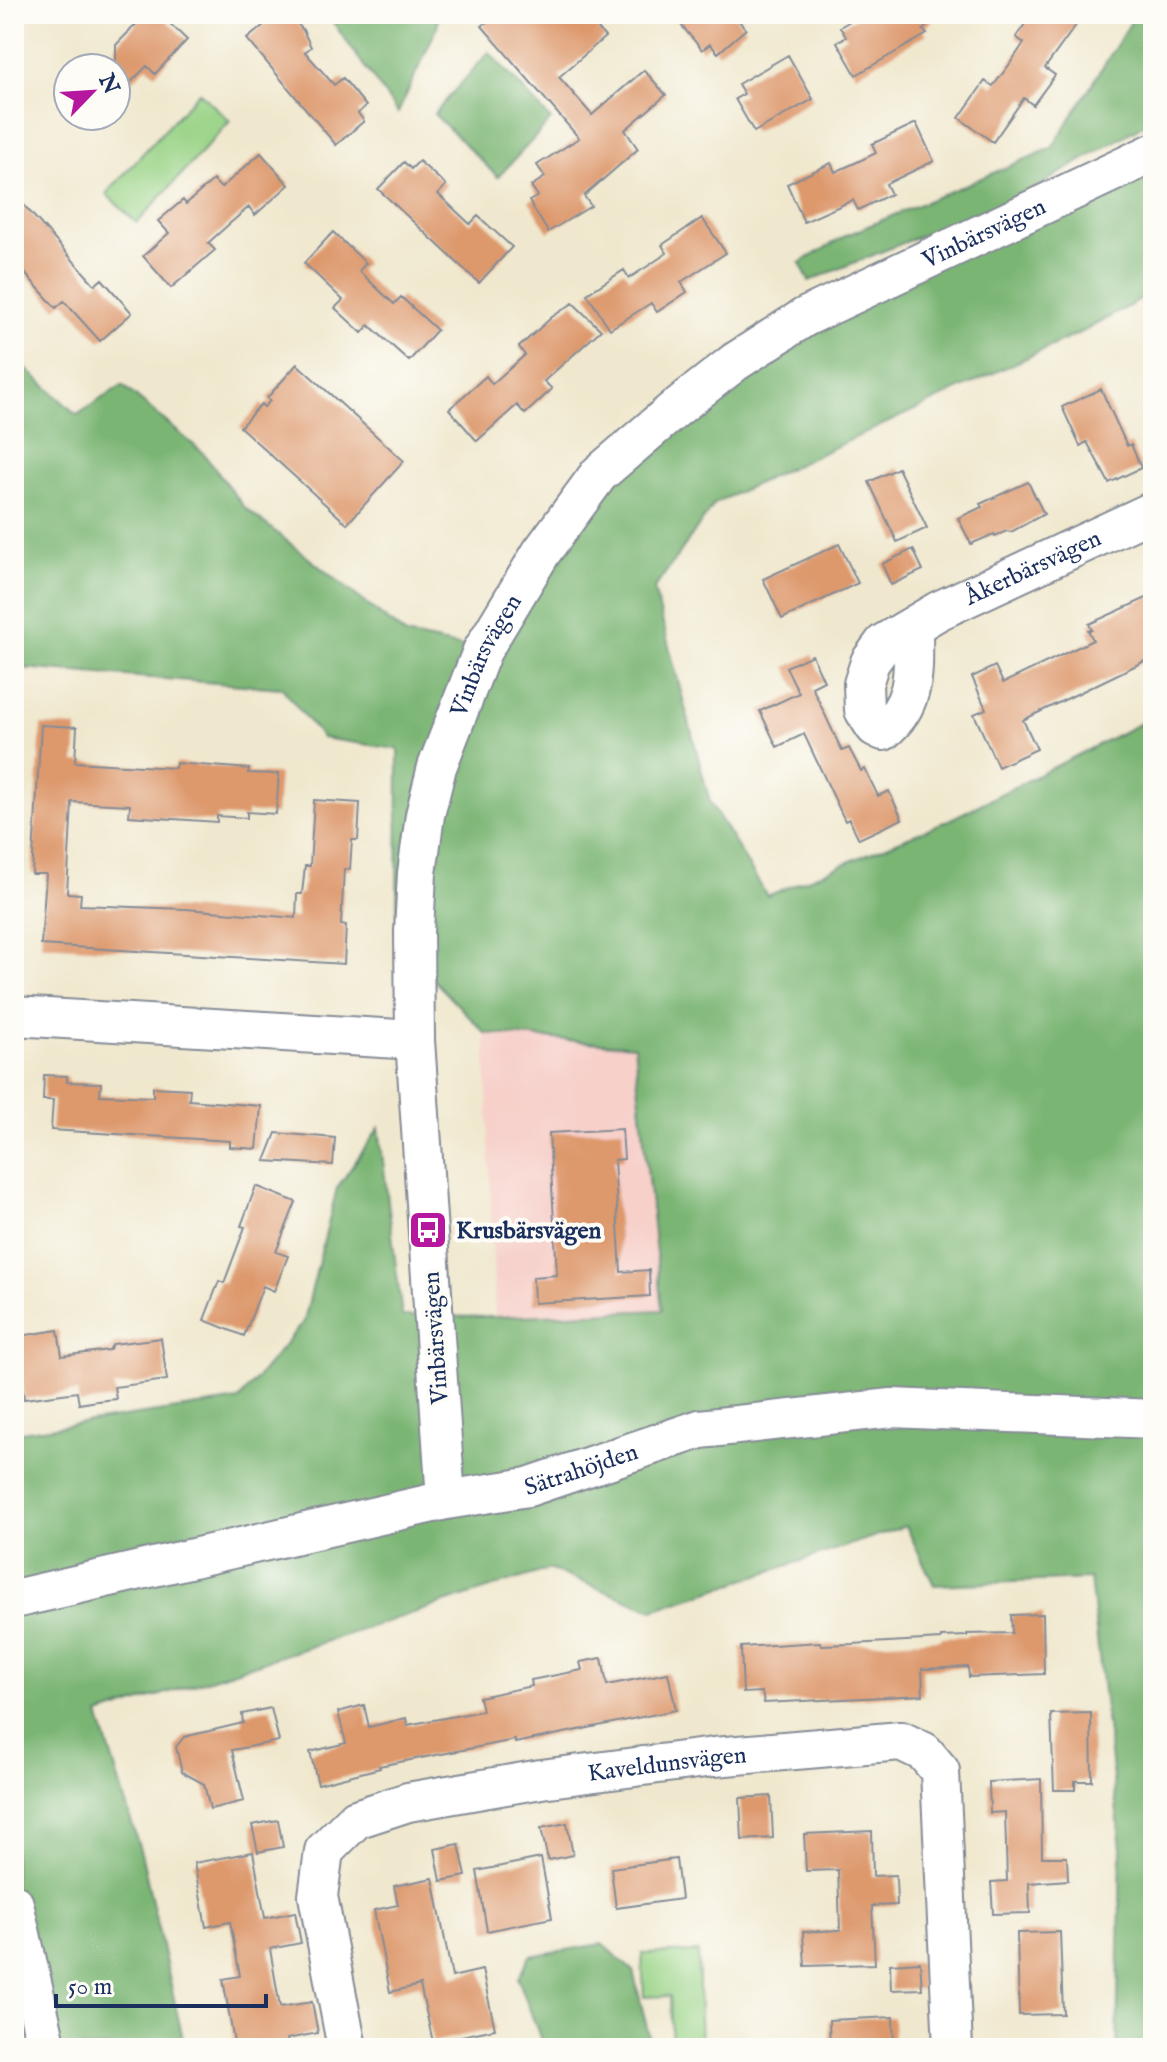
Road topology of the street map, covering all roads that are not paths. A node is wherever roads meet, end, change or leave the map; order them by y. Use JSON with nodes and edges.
{"nodes":[{"id":1,"x":1153,"y":153,"type":"edge"},
{"id":2,"x":1153,"y":511,"type":"edge"},
{"id":3,"x":913,"y":627,"type":"dead end"},
{"id":4,"x":14,"y":1016,"type":"edge"},
{"id":5,"x":415,"y":1040,"type":"junction"},
{"id":6,"x":1153,"y":1419,"type":"edge"},
{"id":7,"x":446,"y":1500,"type":"junction"},
{"id":8,"x":14,"y":1599,"type":"edge"},
{"id":9,"x":14,"y":1904,"type":"edge"},
{"id":10,"x":47,"y":2048,"type":"edge"},
{"id":11,"x":347,"y":2048,"type":"edge"},
{"id":12,"x":953,"y":2048,"type":"edge"}],
"edges":[{"from":1,"to":5,"type":"street","name":"Vinbärsvägen"},
{"from":2,"to":3,"type":"street","name":"Åkerbärsvägen"},
{"from":4,"to":5,"type":"street"},
{"from":5,"to":7,"type":"street","name":"Vinbärsvägen"},
{"from":6,"to":7,"type":"street","name":"Sätrahöjden"},
{"from":7,"to":8,"type":"street","name":"Sätrahöjden"},
{"from":9,"to":10,"type":"street"},
{"from":11,"to":12,"type":"street","name":"Kaveldunsvägen"}]}
